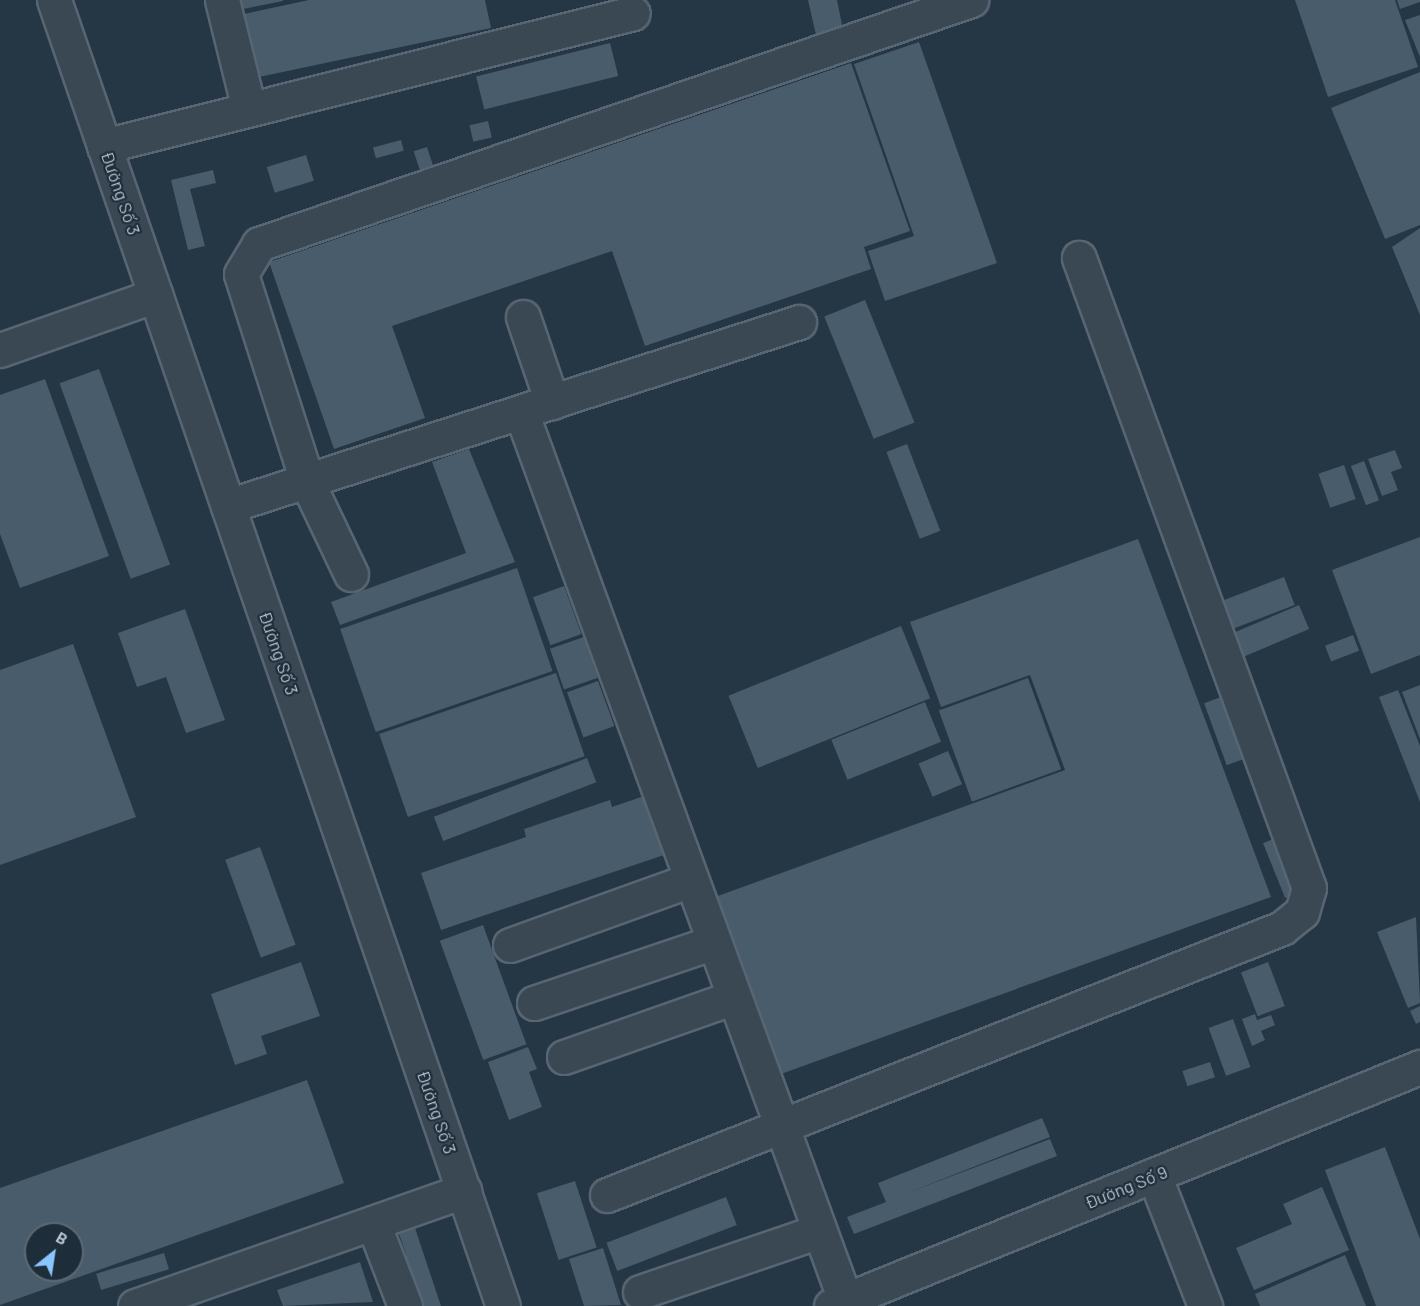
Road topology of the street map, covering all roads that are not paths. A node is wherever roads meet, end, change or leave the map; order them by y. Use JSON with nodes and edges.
{"nodes":[{"id":1,"x":54,"y":0,"type":"edge"},
{"id":2,"x":222,"y":0,"type":"edge"},
{"id":3,"x":971,"y":0,"type":"edge"},
{"id":4,"x":633,"y":13,"type":"dead end"},
{"id":5,"x":249,"y":109,"type":"junction"},
{"id":6,"x":104,"y":146,"type":"junction"},
{"id":7,"x":1079,"y":258,"type":"dead end"},
{"id":8,"x":156,"y":295,"type":"junction"},
{"id":9,"x":523,"y":317,"type":"dead end"},
{"id":10,"x":800,"y":322,"type":"dead end"},
{"id":11,"x":0,"y":350,"type":"edge"},
{"id":12,"x":552,"y":402,"type":"junction"},
{"id":13,"x":520,"y":412,"type":"junction"},
{"id":14,"x":308,"y":484,"type":"junction"},
{"id":15,"x":228,"y":506,"type":"junction"},
{"id":16,"x":351,"y":574,"type":"dead end"},
{"id":17,"x":691,"y":880,"type":"junction"},
{"id":18,"x":714,"y":942,"type":"junction"},
{"id":19,"x":510,"y":945,"type":"dead end"},
{"id":20,"x":734,"y":998,"type":"junction"},
{"id":21,"x":534,"y":1003,"type":"dead end"},
{"id":22,"x":564,"y":1057,"type":"dead end"},
{"id":23,"x":1420,"y":1067,"type":"edge"},
{"id":24,"x":780,"y":1124,"type":"junction"},
{"id":25,"x":1154,"y":1175,"type":"junction"},
{"id":26,"x":464,"y":1191,"type":"junction"},
{"id":27,"x":607,"y":1195,"type":"dead end"},
{"id":28,"x":373,"y":1223,"type":"junction"},
{"id":29,"x":819,"y":1231,"type":"junction"},
{"id":30,"x":640,"y":1292,"type":"dead end"},
{"id":31,"x":838,"y":1303,"type":"edge"},
{"id":32,"x":135,"y":1306,"type":"edge"},
{"id":33,"x":405,"y":1306,"type":"edge"},
{"id":34,"x":503,"y":1306,"type":"edge"},
{"id":35,"x":1205,"y":1306,"type":"edge"}],
"edges":[{"from":1,"to":6,"type":"street","name":"Đường Số 3"},
{"from":2,"to":5,"type":"street"},
{"from":3,"to":14,"type":"street"},
{"from":4,"to":5,"type":"street"},
{"from":5,"to":6,"type":"street"},
{"from":6,"to":8,"type":"street","name":"Đường Số 3"},
{"from":7,"to":24,"type":"street"},
{"from":8,"to":11,"type":"street"},
{"from":8,"to":15,"type":"street","name":"Đường Số 3"},
{"from":9,"to":12,"type":"street"},
{"from":10,"to":12,"type":"street"},
{"from":12,"to":13,"type":"street"},
{"from":13,"to":14,"type":"street"},
{"from":13,"to":17,"type":"street"},
{"from":14,"to":15,"type":"street"},
{"from":14,"to":16,"type":"street"},
{"from":15,"to":26,"type":"street","name":"Đường Số 3"},
{"from":17,"to":18,"type":"street"},
{"from":17,"to":19,"type":"street"},
{"from":18,"to":20,"type":"street"},
{"from":18,"to":21,"type":"street"},
{"from":20,"to":22,"type":"street"},
{"from":20,"to":24,"type":"street"},
{"from":23,"to":25,"type":"street","name":"Đường Số 9"},
{"from":24,"to":27,"type":"street"},
{"from":24,"to":29,"type":"street"},
{"from":25,"to":31,"type":"street","name":"Đường Số 9"},
{"from":25,"to":35,"type":"street"},
{"from":26,"to":28,"type":"street"},
{"from":26,"to":34,"type":"street","name":"Đường Số 3"},
{"from":28,"to":32,"type":"street"},
{"from":28,"to":33,"type":"street"},
{"from":29,"to":30,"type":"street"},
{"from":29,"to":31,"type":"street"}]}
